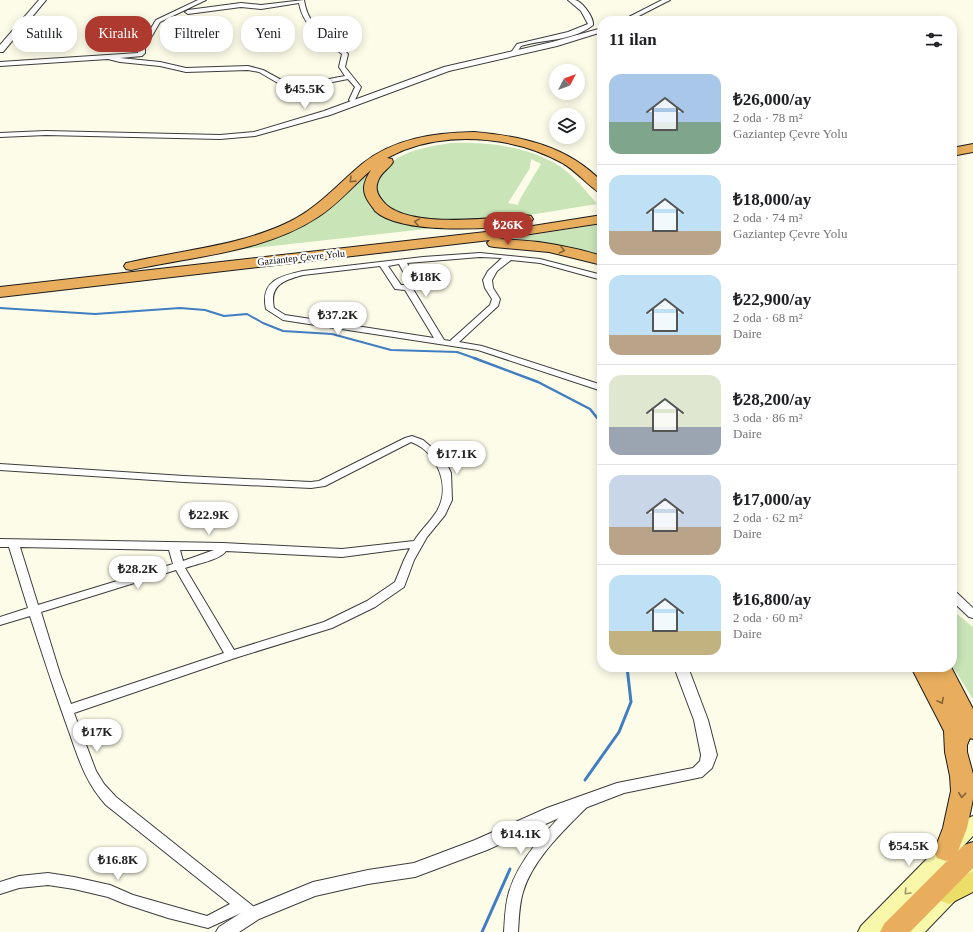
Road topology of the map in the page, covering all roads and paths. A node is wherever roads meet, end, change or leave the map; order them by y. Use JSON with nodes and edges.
{"nodes":[{"id":1,"x":43,"y":0,"type":"edge"},
{"id":2,"x":203,"y":0,"type":"edge"},
{"id":3,"x":301,"y":0,"type":"edge"},
{"id":4,"x":571,"y":0,"type":"edge"},
{"id":5,"x":667,"y":0,"type":"edge"},
{"id":6,"x":176,"y":13,"type":"junction"},
{"id":7,"x":634,"y":16,"type":"edge"},
{"id":8,"x":597,"y":31,"type":"edge"},
{"id":9,"x":0,"y":50,"type":"edge"},
{"id":10,"x":513,"y":54,"type":"junction"},
{"id":11,"x":108,"y":57,"type":"junction"},
{"id":12,"x":0,"y":64,"type":"edge"},
{"id":13,"x":348,"y":77,"type":"junction"},
{"id":14,"x":355,"y":103,"type":"junction"},
{"id":15,"x":0,"y":135,"type":"edge"},
{"id":16,"x":973,"y":148,"type":"edge"},
{"id":17,"x":957,"y":151,"type":"edge"},
{"id":18,"x":973,"y":156,"type":"edge"},
{"id":19,"x":957,"y":160,"type":"edge"},
{"id":20,"x":597,"y":193,"type":"edge"},
{"id":21,"x":597,"y":197,"type":"edge"},
{"id":22,"x":597,"y":203,"type":"edge"},
{"id":23,"x":568,"y":215,"type":"junction"},
{"id":24,"x":597,"y":219,"type":"edge"},
{"id":25,"x":384,"y":248,"type":"junction"},
{"id":26,"x":509,"y":257,"type":"junction"},
{"id":27,"x":597,"y":260,"type":"edge"},
{"id":28,"x":402,"y":262,"type":"junction"},
{"id":29,"x":383,"y":264,"type":"junction"},
{"id":30,"x":131,"y":266,"type":"junction"},
{"id":31,"x":597,"y":277,"type":"edge"},
{"id":32,"x":0,"y":283,"type":"edge"},
{"id":33,"x":408,"y":288,"type":"junction"},
{"id":34,"x":0,"y":292,"type":"edge"},
{"id":35,"x":440,"y":341,"type":"junction"},
{"id":36,"x":453,"y":343,"type":"junction"},
{"id":37,"x":597,"y":386,"type":"edge"},
{"id":38,"x":0,"y":467,"type":"edge"},
{"id":39,"x":0,"y":543,"type":"edge"},
{"id":40,"x":14,"y":544,"type":"junction"},
{"id":41,"x":418,"y":544,"type":"junction"},
{"id":42,"x":173,"y":546,"type":"junction"},
{"id":43,"x":223,"y":547,"type":"junction"},
{"id":44,"x":179,"y":566,"type":"junction"},
{"id":45,"x":957,"y":600,"type":"edge"},
{"id":46,"x":34,"y":610,"type":"junction"},
{"id":47,"x":973,"y":614,"type":"edge"},
{"id":48,"x":0,"y":621,"type":"edge"},
{"id":49,"x":231,"y":655,"type":"junction"},
{"id":50,"x":683,"y":672,"type":"edge"},
{"id":51,"x":926,"y":672,"type":"edge"},
{"id":52,"x":942,"y":672,"type":"edge"},
{"id":53,"x":68,"y":710,"type":"junction"},
{"id":54,"x":968,"y":726,"type":"edge"},
{"id":55,"x":973,"y":769,"type":"edge"},
{"id":56,"x":582,"y":803,"type":"junction"},
{"id":57,"x":973,"y":824,"type":"edge"},
{"id":58,"x":946,"y":851,"type":"junction"},
{"id":59,"x":973,"y":852,"type":"edge"},
{"id":60,"x":973,"y":869,"type":"edge"},
{"id":61,"x":973,"y":881,"type":"edge"},
{"id":62,"x":0,"y":888,"type":"edge"},
{"id":63,"x":949,"y":894,"type":"junction"},
{"id":64,"x":247,"y":910,"type":"junction"},
{"id":65,"x":225,"y":932,"type":"edge"},
{"id":66,"x":511,"y":932,"type":"edge"},
{"id":67,"x":868,"y":932,"type":"edge"},
{"id":68,"x":893,"y":932,"type":"edge"},
{"id":69,"x":912,"y":932,"type":"edge"}],
"edges":[{"from":1,"to":9,"type":"street"},
{"from":2,"to":6,"type":"street"},
{"from":3,"to":6,"type":"street"},
{"from":3,"to":13,"type":"street"},
{"from":4,"to":10,"type":"street"},
{"from":5,"to":7,"type":"street"},
{"from":6,"to":11,"type":"street"},
{"from":8,"to":10,"type":"street"},
{"from":10,"to":14,"type":"street"},
{"from":11,"to":12,"type":"street"},
{"from":11,"to":13,"type":"street"},
{"from":13,"to":14,"type":"street"},
{"from":14,"to":15,"type":"street"},
{"from":16,"to":17,"type":"highway"},
{"from":18,"to":19,"type":"highway"},
{"from":20,"to":30,"type":"highway","one_way":true},
{"from":23,"to":21,"type":"highway","one_way":true},
{"from":22,"to":23,"type":"highway","name":"Gaziantep Çevre Yolu"},
{"from":23,"to":30,"type":"highway","name":"Gaziantep Çevre Yolu"},
{"from":24,"to":25,"type":"highway","name":"Gaziantep Çevre Yolu"},
{"from":25,"to":27,"type":"highway","one_way":true},
{"from":25,"to":34,"type":"highway","name":"Gaziantep Çevre Yolu"},
{"from":26,"to":28,"type":"street"},
{"from":26,"to":31,"type":"street"},
{"from":26,"to":36,"type":"street"},
{"from":28,"to":29,"type":"street"},
{"from":28,"to":33,"type":"street"},
{"from":29,"to":33,"type":"street"},
{"from":29,"to":35,"type":"street"},
{"from":30,"to":32,"type":"highway","name":"Gaziantep Çevre Yolu"},
{"from":33,"to":35,"type":"street"},
{"from":35,"to":36,"type":"street"},
{"from":36,"to":37,"type":"street"},
{"from":38,"to":41,"type":"street"},
{"from":39,"to":40,"type":"street"},
{"from":40,"to":42,"type":"street"},
{"from":40,"to":46,"type":"street"},
{"from":41,"to":43,"type":"street"},
{"from":41,"to":49,"type":"street"},
{"from":42,"to":43,"type":"street"},
{"from":42,"to":44,"type":"street"},
{"from":43,"to":44,"type":"street"},
{"from":44,"to":46,"type":"street"},
{"from":44,"to":49,"type":"street"},
{"from":45,"to":47,"type":"street"},
{"from":46,"to":48,"type":"street"},
{"from":46,"to":53,"type":"street"},
{"from":49,"to":53,"type":"street"},
{"from":50,"to":56,"type":"street"},
{"from":51,"to":54,"type":"highway","one_way":true},
{"from":52,"to":54,"type":"highway"},
{"from":53,"to":64,"type":"street"},
{"from":54,"to":55,"type":"highway"},
{"from":54,"to":58,"type":"highway","one_way":true},
{"from":56,"to":64,"type":"street"},
{"from":56,"to":66,"type":"street"},
{"from":57,"to":58,"type":"main road"},
{"from":58,"to":67,"type":"main road","one_way":true},
{"from":59,"to":68,"type":"highway"},
{"from":60,"to":63,"type":"main road"},
{"from":61,"to":63,"type":"main road"},
{"from":62,"to":64,"type":"street"},
{"from":63,"to":69,"type":"main road"},
{"from":64,"to":65,"type":"street"}]}
